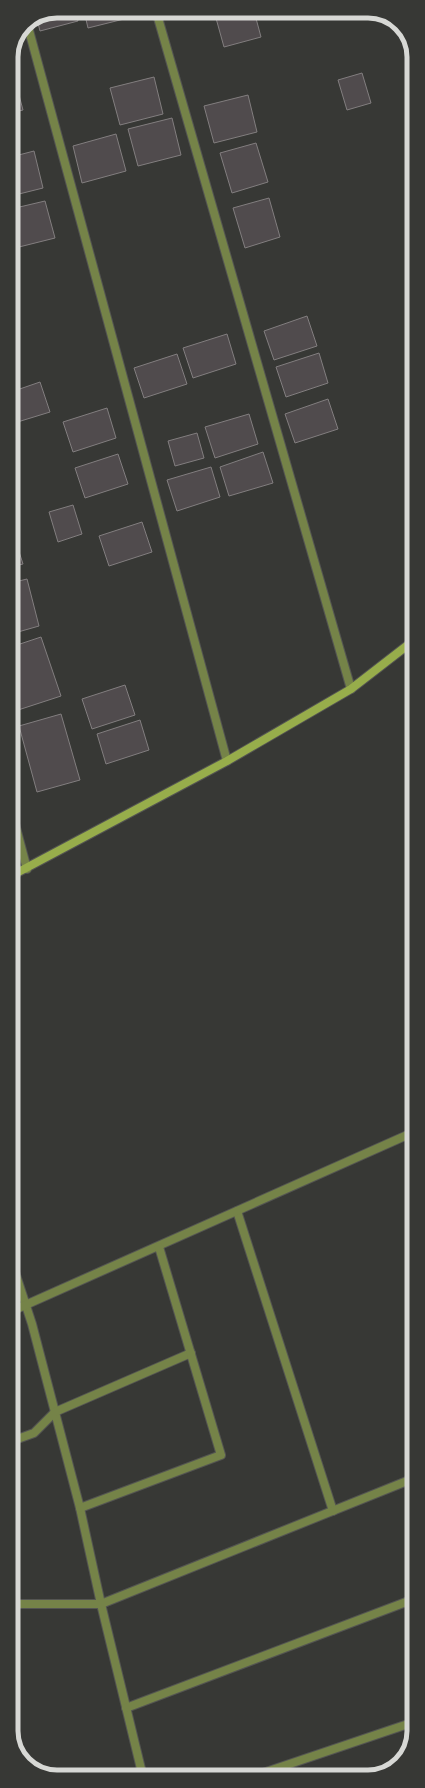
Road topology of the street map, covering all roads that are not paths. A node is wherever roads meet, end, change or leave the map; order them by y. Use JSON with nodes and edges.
{"nodes":[{"id":1,"x":158,"y":18,"type":"edge"},
{"id":2,"x":29,"y":29,"type":"edge"},
{"id":3,"x":407,"y":646,"type":"edge"},
{"id":4,"x":351,"y":689,"type":"junction"},
{"id":5,"x":227,"y":761,"type":"junction"},
{"id":6,"x":18,"y":835,"type":"edge"},
{"id":7,"x":27,"y":869,"type":"junction"},
{"id":8,"x":18,"y":873,"type":"edge"},
{"id":9,"x":407,"y":1135,"type":"edge"},
{"id":10,"x":237,"y":1211,"type":"junction"},
{"id":11,"x":159,"y":1246,"type":"junction"},
{"id":12,"x":18,"y":1281,"type":"edge"},
{"id":13,"x":26,"y":1306,"type":"junction"},
{"id":14,"x":18,"y":1309,"type":"edge"},
{"id":15,"x":191,"y":1353,"type":"junction"},
{"id":16,"x":55,"y":1412,"type":"junction"},
{"id":17,"x":18,"y":1439,"type":"edge"},
{"id":18,"x":407,"y":1481,"type":"edge"},
{"id":19,"x":80,"y":1508,"type":"junction"},
{"id":20,"x":333,"y":1511,"type":"junction"},
{"id":21,"x":407,"y":1602,"type":"edge"},
{"id":22,"x":18,"y":1604,"type":"edge"},
{"id":23,"x":101,"y":1604,"type":"junction"},
{"id":24,"x":126,"y":1708,"type":"junction"},
{"id":25,"x":407,"y":1724,"type":"edge"},
{"id":26,"x":142,"y":1770,"type":"edge"},
{"id":27,"x":272,"y":1770,"type":"edge"}],
"edges":[{"from":1,"to":4,"type":"street"},
{"from":2,"to":5,"type":"street"},
{"from":3,"to":4,"type":"street"},
{"from":4,"to":5,"type":"street"},
{"from":5,"to":7,"type":"street"},
{"from":6,"to":7,"type":"street"},
{"from":7,"to":8,"type":"street"},
{"from":9,"to":10,"type":"street"},
{"from":10,"to":11,"type":"street"},
{"from":10,"to":20,"type":"street"},
{"from":11,"to":13,"type":"street"},
{"from":11,"to":15,"type":"street"},
{"from":12,"to":13,"type":"street"},
{"from":13,"to":14,"type":"street"},
{"from":13,"to":16,"type":"street"},
{"from":15,"to":16,"type":"street"},
{"from":15,"to":19,"type":"street"},
{"from":16,"to":17,"type":"street"},
{"from":16,"to":19,"type":"street"},
{"from":18,"to":20,"type":"street"},
{"from":19,"to":23,"type":"street"},
{"from":20,"to":23,"type":"street"},
{"from":21,"to":24,"type":"street"},
{"from":22,"to":23,"type":"street"},
{"from":23,"to":24,"type":"street"},
{"from":24,"to":26,"type":"street"},
{"from":25,"to":27,"type":"street"}]}
